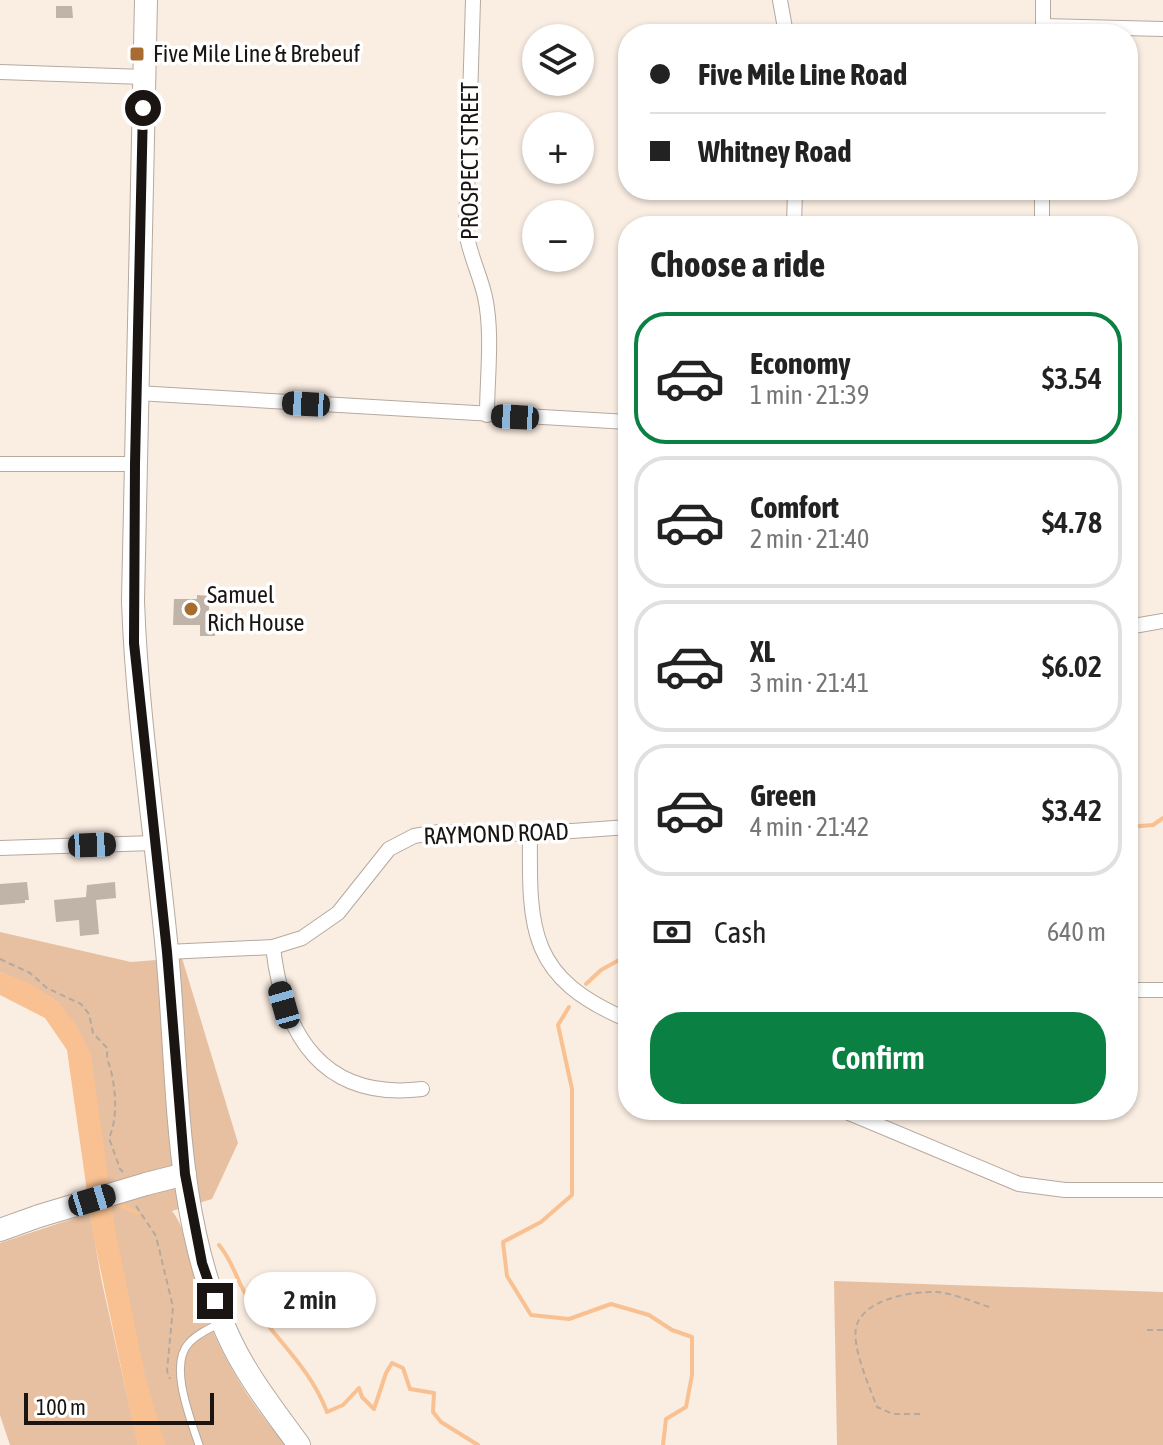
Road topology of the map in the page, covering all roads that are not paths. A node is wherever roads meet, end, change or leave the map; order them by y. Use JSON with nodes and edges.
{"nodes":[{"id":1,"x":146,"y":0,"type":"edge"},
{"id":2,"x":473,"y":0,"type":"edge"},
{"id":3,"x":780,"y":0,"type":"edge"},
{"id":4,"x":1043,"y":0,"type":"edge"},
{"id":5,"x":784,"y":24,"type":"edge"},
{"id":6,"x":1043,"y":24,"type":"edge"},
{"id":7,"x":1138,"y":29,"type":"edge"},
{"id":8,"x":1163,"y":29,"type":"edge"},
{"id":9,"x":0,"y":72,"type":"edge"},
{"id":10,"x":144,"y":77,"type":"junction"},
{"id":11,"x":137,"y":393,"type":"junction"},
{"id":12,"x":487,"y":415,"type":"junction"},
{"id":13,"x":618,"y":422,"type":"edge"},
{"id":14,"x":0,"y":464,"type":"edge"},
{"id":15,"x":135,"y":464,"type":"junction"},
{"id":16,"x":1163,"y":621,"type":"edge"},
{"id":17,"x":1138,"y":626,"type":"edge"},
{"id":18,"x":618,"y":828,"type":"edge"},
{"id":19,"x":530,"y":834,"type":"junction"},
{"id":20,"x":154,"y":843,"type":"junction"},
{"id":21,"x":0,"y":848,"type":"edge"},
{"id":22,"x":273,"y":947,"type":"junction"},
{"id":23,"x":167,"y":952,"type":"junction"},
{"id":24,"x":1138,"y":990,"type":"edge"},
{"id":25,"x":1163,"y":990,"type":"edge"},
{"id":26,"x":618,"y":1015,"type":"edge"},
{"id":27,"x":422,"y":1089,"type":"dead end"},
{"id":28,"x":866,"y":1120,"type":"edge"},
{"id":29,"x":185,"y":1174,"type":"junction"},
{"id":30,"x":1163,"y":1190,"type":"edge"},
{"id":31,"x":0,"y":1230,"type":"edge"},
{"id":32,"x":222,"y":1322,"type":"junction"},
{"id":33,"x":199,"y":1445,"type":"edge"},
{"id":34,"x":299,"y":1445,"type":"edge"}],
"edges":[{"from":1,"to":10,"type":"main road"},
{"from":2,"to":12,"type":"street","name":"PROSPECT STREET"},
{"from":3,"to":5,"type":"street"},
{"from":4,"to":6,"type":"street"},
{"from":7,"to":8,"type":"street"},
{"from":9,"to":10,"type":"street"},
{"from":10,"to":11,"type":"main road"},
{"from":11,"to":12,"type":"street"},
{"from":11,"to":15,"type":"main road"},
{"from":12,"to":13,"type":"street"},
{"from":14,"to":15,"type":"street"},
{"from":15,"to":20,"type":"main road"},
{"from":16,"to":17,"type":"street"},
{"from":18,"to":19,"type":"street","name":"RAYMOND ROAD"},
{"from":19,"to":22,"type":"street","name":"RAYMOND ROAD"},
{"from":19,"to":26,"type":"street"},
{"from":20,"to":21,"type":"street"},
{"from":20,"to":23,"type":"main road"},
{"from":22,"to":23,"type":"street","name":"RAYMOND ROAD"},
{"from":22,"to":27,"type":"street"},
{"from":23,"to":29,"type":"main road"},
{"from":24,"to":25,"type":"street"},
{"from":28,"to":30,"type":"street"},
{"from":29,"to":31,"type":"main road","bridge":true},
{"from":29,"to":32,"type":"main road"},
{"from":32,"to":33,"type":"lane"},
{"from":32,"to":34,"type":"main road"}]}
